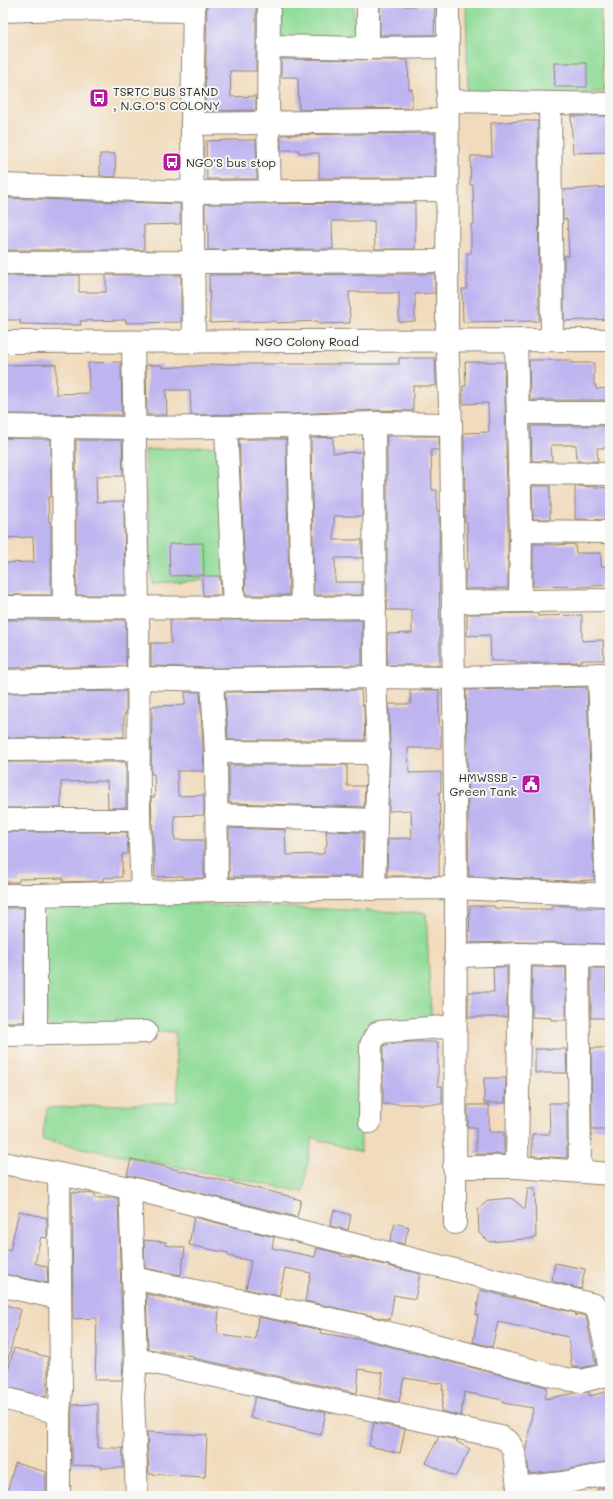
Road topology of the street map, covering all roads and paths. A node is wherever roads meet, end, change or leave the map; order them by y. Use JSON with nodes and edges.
{"nodes":[{"id":1,"x":269,"y":3,"type":"edge"},
{"id":2,"x":368,"y":3,"type":"edge"},
{"id":3,"x":448,"y":3,"type":"edge"},
{"id":4,"x":62,"y":6,"type":"edge"},
{"id":5,"x":132,"y":7,"type":"edge"},
{"id":6,"x":194,"y":7,"type":"edge"},
{"id":7,"x":3,"y":11,"type":"edge"},
{"id":8,"x":269,"y":46,"type":"junction"},
{"id":9,"x":447,"y":47,"type":"junction"},
{"id":10,"x":368,"y":48,"type":"junction"},
{"id":11,"x":550,"y":104,"type":"junction"},
{"id":12,"x":610,"y":104,"type":"edge"},
{"id":13,"x":447,"y":110,"type":"junction"},
{"id":14,"x":268,"y":123,"type":"junction"},
{"id":15,"x":192,"y":124,"type":"junction"},
{"id":16,"x":3,"y":185,"type":"edge"},
{"id":17,"x":447,"y":190,"type":"junction"},
{"id":18,"x":192,"y":192,"type":"junction"},
{"id":19,"x":270,"y":192,"type":"junction"},
{"id":20,"x":447,"y":261,"type":"junction"},
{"id":21,"x":194,"y":262,"type":"junction"},
{"id":22,"x":3,"y":263,"type":"edge"},
{"id":23,"x":552,"y":340,"type":"junction"},
{"id":24,"x":610,"y":340,"type":"edge"},
{"id":25,"x":447,"y":341,"type":"junction"},
{"id":26,"x":516,"y":341,"type":"junction"},
{"id":27,"x":3,"y":342,"type":"edge"},
{"id":28,"x":133,"y":342,"type":"junction"},
{"id":29,"x":194,"y":342,"type":"junction"},
{"id":30,"x":518,"y":413,"type":"junction"},
{"id":31,"x":610,"y":413,"type":"edge"},
{"id":32,"x":374,"y":423,"type":"junction"},
{"id":33,"x":451,"y":424,"type":"junction"},
{"id":34,"x":3,"y":426,"type":"edge"},
{"id":35,"x":298,"y":426,"type":"junction"},
{"id":36,"x":226,"y":427,"type":"junction"},
{"id":37,"x":63,"y":428,"type":"junction"},
{"id":38,"x":134,"y":428,"type":"junction"},
{"id":39,"x":519,"y":473,"type":"junction"},
{"id":40,"x":610,"y":474,"type":"edge"},
{"id":41,"x":521,"y":531,"type":"junction"},
{"id":42,"x":610,"y":532,"type":"edge"},
{"id":43,"x":610,"y":600,"type":"edge"},
{"id":44,"x":520,"y":601,"type":"junction"},
{"id":45,"x":453,"y":602,"type":"junction"},
{"id":46,"x":3,"y":607,"type":"edge"},
{"id":47,"x":138,"y":607,"type":"junction"},
{"id":48,"x":375,"y":607,"type":"junction"},
{"id":49,"x":64,"y":608,"type":"junction"},
{"id":50,"x":234,"y":608,"type":"junction"},
{"id":51,"x":302,"y":608,"type":"junction"},
{"id":52,"x":604,"y":674,"type":"edge"},
{"id":53,"x":375,"y":677,"type":"junction"},
{"id":54,"x":137,"y":678,"type":"junction"},
{"id":55,"x":454,"y":678,"type":"junction"},
{"id":56,"x":212,"y":680,"type":"junction"},
{"id":57,"x":3,"y":681,"type":"edge"},
{"id":58,"x":138,"y":749,"type":"junction"},
{"id":59,"x":3,"y":750,"type":"edge"},
{"id":60,"x":216,"y":752,"type":"junction"},
{"id":61,"x":378,"y":753,"type":"junction"},
{"id":62,"x":216,"y":816,"type":"junction"},
{"id":63,"x":3,"y":820,"type":"edge"},
{"id":64,"x":139,"y":820,"type":"junction"},
{"id":65,"x":376,"y":820,"type":"junction"},
{"id":66,"x":456,"y":888,"type":"junction"},
{"id":67,"x":374,"y":889,"type":"junction"},
{"id":68,"x":217,"y":890,"type":"junction"},
{"id":69,"x":142,"y":892,"type":"junction"},
{"id":70,"x":3,"y":895,"type":"edge"},
{"id":71,"x":36,"y":895,"type":"junction"},
{"id":72,"x":608,"y":895,"type":"edge"},
{"id":73,"x":520,"y":954,"type":"junction"},
{"id":74,"x":455,"y":956,"type":"junction"},
{"id":75,"x":578,"y":956,"type":"junction"},
{"id":76,"x":610,"y":956,"type":"edge"},
{"id":77,"x":455,"y":1026,"type":"junction"},
{"id":78,"x":146,"y":1032,"type":"dead end"},
{"id":79,"x":36,"y":1034,"type":"junction"},
{"id":80,"x":3,"y":1035,"type":"edge"},
{"id":81,"x":370,"y":1122,"type":"dead end"},
{"id":82,"x":3,"y":1163,"type":"edge"},
{"id":83,"x":454,"y":1167,"type":"junction"},
{"id":84,"x":517,"y":1167,"type":"junction"},
{"id":85,"x":580,"y":1171,"type":"junction"},
{"id":86,"x":59,"y":1174,"type":"junction"},
{"id":87,"x":610,"y":1174,"type":"edge"},
{"id":88,"x":130,"y":1188,"type":"junction"},
{"id":89,"x":455,"y":1223,"type":"dead end"},
{"id":90,"x":133,"y":1278,"type":"junction"},
{"id":91,"x":3,"y":1286,"type":"edge"},
{"id":92,"x":59,"y":1298,"type":"junction"},
{"id":93,"x":136,"y":1359,"type":"junction"},
{"id":94,"x":610,"y":1374,"type":"edge"},
{"id":95,"x":3,"y":1398,"type":"edge"},
{"id":96,"x":59,"y":1413,"type":"junction"},
{"id":97,"x":610,"y":1473,"type":"edge"},
{"id":98,"x":518,"y":1492,"type":"edge"},
{"id":99,"x":60,"y":1496,"type":"edge"},
{"id":100,"x":137,"y":1496,"type":"edge"}],
"edges":[{"from":1,"to":8,"type":"street"},
{"from":2,"to":10,"type":"street"},
{"from":3,"to":9,"type":"street"},
{"from":4,"to":5,"type":"street"},
{"from":4,"to":7,"type":"street"},
{"from":5,"to":6,"type":"street"},
{"from":6,"to":15,"type":"street"},
{"from":8,"to":10,"type":"street"},
{"from":8,"to":14,"type":"street"},
{"from":9,"to":10,"type":"street"},
{"from":9,"to":13,"type":"street"},
{"from":11,"to":12,"type":"street"},
{"from":11,"to":13,"type":"street"},
{"from":11,"to":23,"type":"street"},
{"from":13,"to":14,"type":"street"},
{"from":13,"to":17,"type":"street"},
{"from":14,"to":15,"type":"street"},
{"from":14,"to":19,"type":"street"},
{"from":15,"to":18,"type":"street"},
{"from":16,"to":18,"type":"street"},
{"from":17,"to":19,"type":"street"},
{"from":17,"to":20,"type":"street"},
{"from":18,"to":19,"type":"street"},
{"from":18,"to":21,"type":"street"},
{"from":20,"to":21,"type":"street"},
{"from":20,"to":25,"type":"street"},
{"from":21,"to":22,"type":"street"},
{"from":21,"to":29,"type":"street"},
{"from":23,"to":24,"type":"street","name":"NGO Colony Road"},
{"from":23,"to":26,"type":"street","name":"NGO Colony Road"},
{"from":25,"to":26,"type":"street","name":"NGO Colony Road"},
{"from":25,"to":29,"type":"street","name":"NGO Colony Road"},
{"from":25,"to":33,"type":"street"},
{"from":26,"to":30,"type":"street"},
{"from":27,"to":28,"type":"street","name":"NGO Colony Road"},
{"from":28,"to":29,"type":"street","name":"NGO Colony Road"},
{"from":28,"to":38,"type":"street"},
{"from":30,"to":31,"type":"street"},
{"from":30,"to":39,"type":"street"},
{"from":32,"to":33,"type":"street"},
{"from":32,"to":35,"type":"street"},
{"from":32,"to":48,"type":"street"},
{"from":33,"to":45,"type":"street"},
{"from":34,"to":37,"type":"street"},
{"from":35,"to":36,"type":"street"},
{"from":35,"to":51,"type":"street"},
{"from":36,"to":38,"type":"street"},
{"from":36,"to":50,"type":"street"},
{"from":37,"to":38,"type":"street"},
{"from":37,"to":49,"type":"street"},
{"from":38,"to":47,"type":"street"},
{"from":39,"to":40,"type":"street"},
{"from":39,"to":41,"type":"street"},
{"from":41,"to":42,"type":"street"},
{"from":41,"to":44,"type":"street"},
{"from":43,"to":44,"type":"street"},
{"from":44,"to":45,"type":"street"},
{"from":45,"to":55,"type":"street"},
{"from":46,"to":49,"type":"street"},
{"from":47,"to":49,"type":"street"},
{"from":47,"to":50,"type":"street"},
{"from":47,"to":54,"type":"street"},
{"from":48,"to":51,"type":"street"},
{"from":48,"to":53,"type":"street"},
{"from":50,"to":51,"type":"street"},
{"from":52,"to":55,"type":"street"},
{"from":52,"to":72,"type":"street"},
{"from":53,"to":55,"type":"street"},
{"from":53,"to":56,"type":"street"},
{"from":53,"to":61,"type":"street"},
{"from":54,"to":56,"type":"street"},
{"from":54,"to":57,"type":"street"},
{"from":54,"to":58,"type":"street"},
{"from":55,"to":66,"type":"street"},
{"from":56,"to":60,"type":"street"},
{"from":58,"to":59,"type":"street"},
{"from":58,"to":64,"type":"street"},
{"from":60,"to":61,"type":"street"},
{"from":60,"to":62,"type":"street"},
{"from":61,"to":65,"type":"street"},
{"from":62,"to":65,"type":"street"},
{"from":62,"to":68,"type":"street"},
{"from":63,"to":64,"type":"street"},
{"from":64,"to":69,"type":"street"},
{"from":65,"to":67,"type":"street"},
{"from":66,"to":67,"type":"street"},
{"from":66,"to":72,"type":"street"},
{"from":66,"to":74,"type":"street"},
{"from":67,"to":68,"type":"street"},
{"from":68,"to":69,"type":"street"},
{"from":69,"to":71,"type":"street"},
{"from":70,"to":71,"type":"street"},
{"from":71,"to":79,"type":"street"},
{"from":73,"to":74,"type":"street"},
{"from":73,"to":75,"type":"street"},
{"from":73,"to":84,"type":"street"},
{"from":74,"to":77,"type":"street"},
{"from":75,"to":76,"type":"street"},
{"from":75,"to":85,"type":"street"},
{"from":77,"to":81,"type":"street"},
{"from":77,"to":83,"type":"street"},
{"from":78,"to":79,"type":"street"},
{"from":79,"to":80,"type":"street"},
{"from":82,"to":86,"type":"street"},
{"from":83,"to":84,"type":"street"},
{"from":83,"to":89,"type":"street"},
{"from":84,"to":85,"type":"street"},
{"from":85,"to":87,"type":"street"},
{"from":86,"to":88,"type":"street"},
{"from":86,"to":92,"type":"street"},
{"from":88,"to":90,"type":"street"},
{"from":88,"to":94,"type":"street"},
{"from":90,"to":93,"type":"street"},
{"from":90,"to":94,"type":"street"},
{"from":91,"to":92,"type":"street"},
{"from":92,"to":96,"type":"street"},
{"from":93,"to":98,"type":"street"},
{"from":93,"to":100,"type":"street"},
{"from":95,"to":96,"type":"street"},
{"from":96,"to":99,"type":"street"},
{"from":97,"to":98,"type":"street"}]}
